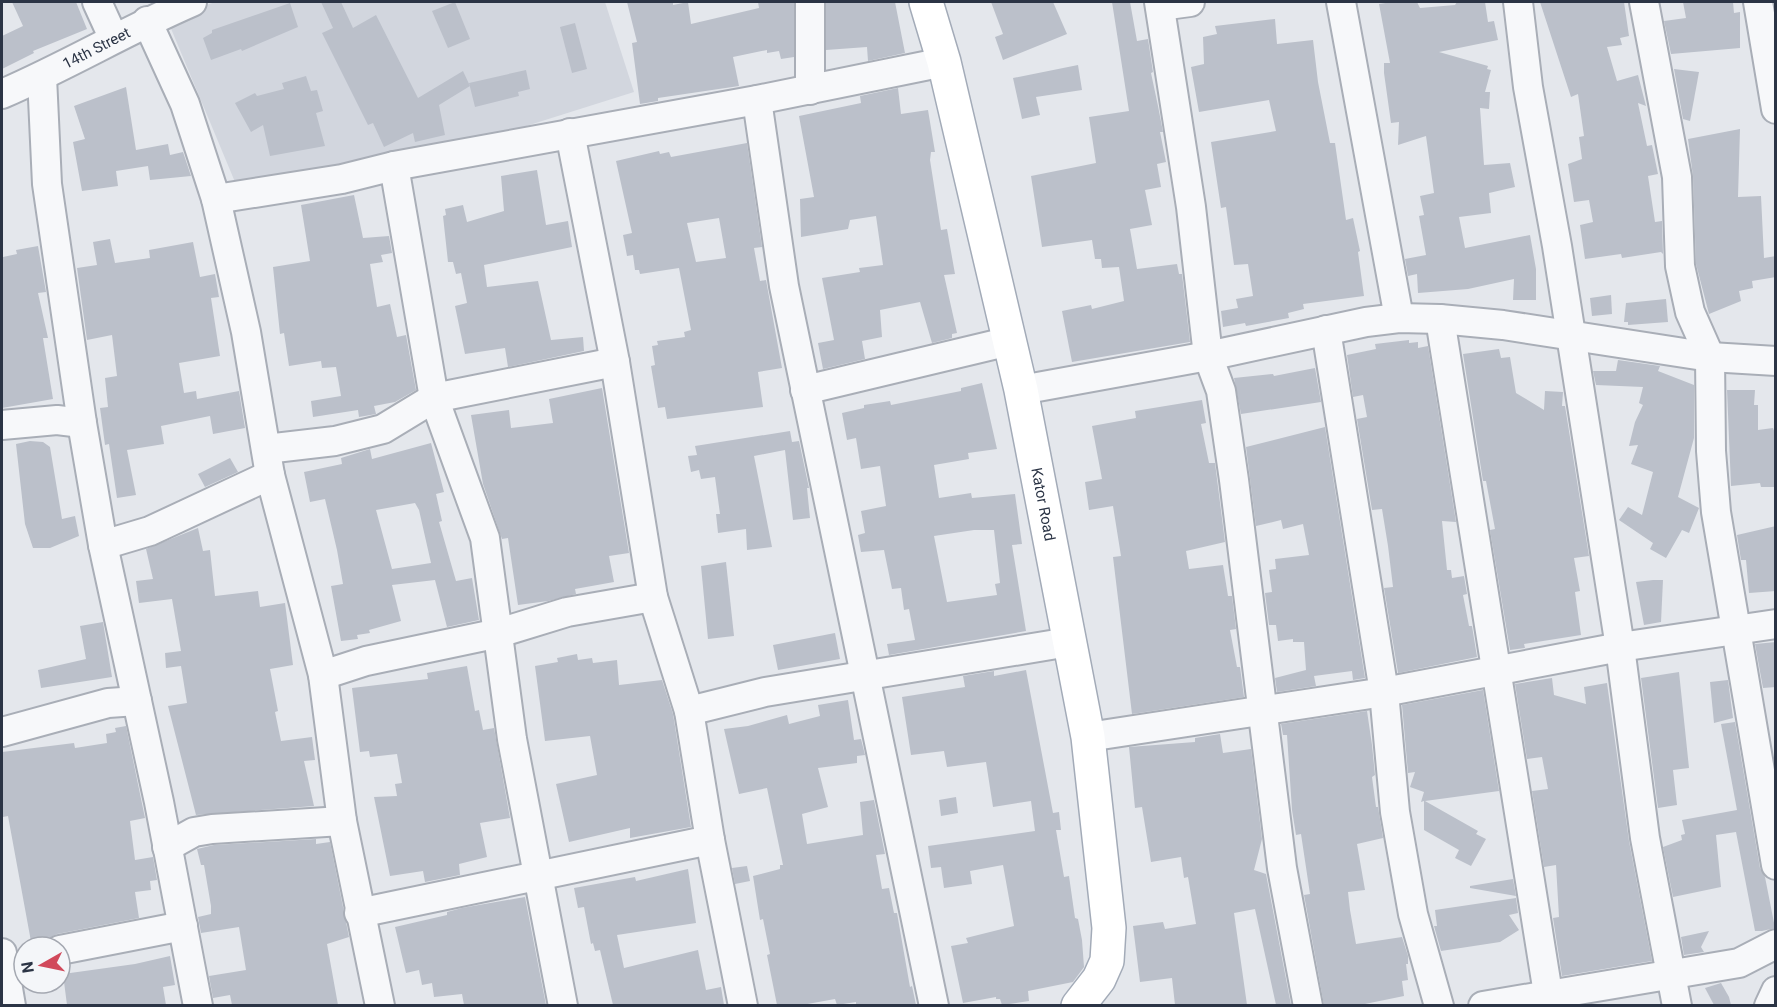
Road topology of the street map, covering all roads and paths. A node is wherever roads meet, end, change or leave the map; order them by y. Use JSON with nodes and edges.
{"nodes":[{"id":1,"x":97,"y":2,"type":"edge"},
{"id":2,"x":192,"y":2,"type":"edge"},
{"id":3,"x":810,"y":2,"type":"edge"},
{"id":4,"x":926,"y":2,"type":"edge"},
{"id":5,"x":1190,"y":2,"type":"edge"},
{"id":6,"x":1341,"y":2,"type":"edge"},
{"id":7,"x":1518,"y":2,"type":"edge"},
{"id":8,"x":1644,"y":2,"type":"edge"},
{"id":9,"x":1758,"y":2,"type":"edge"},
{"id":10,"x":1160,"y":4,"type":"edge"},
{"id":11,"x":147,"y":21,"type":"junction"},
{"id":12,"x":113,"y":37,"type":"junction"},
{"id":13,"x":944,"y":62,"type":"junction"},
{"id":14,"x":42,"y":77,"type":"junction"},
{"id":15,"x":810,"y":90,"type":"junction"},
{"id":16,"x":2,"y":94,"type":"edge"},
{"id":17,"x":757,"y":100,"type":"junction"},
{"id":18,"x":1776,"y":110,"type":"edge"},
{"id":19,"x":570,"y":133,"type":"junction"},
{"id":20,"x":394,"y":166,"type":"junction"},
{"id":21,"x":216,"y":199,"type":"junction"},
{"id":22,"x":1399,"y":318,"type":"junction"},
{"id":23,"x":1440,"y":319,"type":"junction"},
{"id":24,"x":1326,"y":330,"type":"junction"},
{"id":25,"x":1570,"y":337,"type":"junction"},
{"id":26,"x":1010,"y":342,"type":"junction"},
{"id":27,"x":1208,"y":356,"type":"junction"},
{"id":28,"x":1710,"y":357,"type":"junction"},
{"id":29,"x":1776,"y":361,"type":"edge"},
{"id":30,"x":615,"y":362,"type":"junction"},
{"id":31,"x":805,"y":390,"type":"junction"},
{"id":32,"x":1021,"y":390,"type":"junction"},
{"id":33,"x":434,"y":398,"type":"junction"},
{"id":34,"x":82,"y":423,"type":"junction"},
{"id":35,"x":2,"y":424,"type":"edge"},
{"id":36,"x":268,"y":462,"type":"junction"},
{"id":37,"x":103,"y":545,"type":"junction"},
{"id":38,"x":653,"y":597,"type":"junction"},
{"id":39,"x":1776,"y":624,"type":"edge"},
{"id":40,"x":1735,"y":630,"type":"junction"},
{"id":41,"x":499,"y":633,"type":"junction"},
{"id":42,"x":1069,"y":642,"type":"junction"},
{"id":43,"x":1620,"y":647,"type":"junction"},
{"id":44,"x":1496,"y":671,"type":"junction"},
{"id":45,"x":323,"y":675,"type":"junction"},
{"id":46,"x":867,"y":677,"type":"junction"},
{"id":47,"x":1384,"y":692,"type":"junction"},
{"id":48,"x":137,"y":701,"type":"junction"},
{"id":49,"x":689,"y":711,"type":"junction"},
{"id":50,"x":1262,"y":711,"type":"junction"},
{"id":51,"x":2,"y":732,"type":"edge"},
{"id":52,"x":1088,"y":736,"type":"junction"},
{"id":53,"x":342,"y":821,"type":"junction"},
{"id":54,"x":710,"y":840,"type":"junction"},
{"id":55,"x":167,"y":847,"type":"junction"},
{"id":56,"x":1776,"y":865,"type":"edge"},
{"id":57,"x":539,"y":874,"type":"junction"},
{"id":58,"x":360,"y":913,"type":"junction"},
{"id":59,"x":183,"y":926,"type":"junction"},
{"id":60,"x":1776,"y":944,"type":"edge"},
{"id":61,"x":72,"y":949,"type":"edge"},
{"id":62,"x":8,"y":959,"type":"edge"},
{"id":63,"x":1671,"y":973,"type":"junction"},
{"id":64,"x":1776,"y":992,"type":"edge"},
{"id":65,"x":1549,"y":1000,"type":"edge"},
{"id":66,"x":1085,"y":1003,"type":"edge"},
{"id":67,"x":11,"y":1005,"type":"edge"},
{"id":68,"x":198,"y":1005,"type":"edge"},
{"id":69,"x":380,"y":1005,"type":"edge"},
{"id":70,"x":562,"y":1005,"type":"edge"},
{"id":71,"x":743,"y":1005,"type":"edge"},
{"id":72,"x":934,"y":1005,"type":"edge"},
{"id":73,"x":1308,"y":1005,"type":"edge"},
{"id":74,"x":1439,"y":1005,"type":"edge"},
{"id":75,"x":1482,"y":1005,"type":"edge"},
{"id":76,"x":1677,"y":1005,"type":"edge"},
{"id":77,"x":1769,"y":1005,"type":"edge"}],
"edges":[{"from":1,"to":12,"type":"street"},
{"from":2,"to":11,"type":"street","name":"14th Street"},
{"from":3,"to":15,"type":"street"},
{"from":4,"to":13,"type":"main road","name":"Kator Road"},
{"from":5,"to":10,"type":"street"},
{"from":6,"to":22,"type":"street"},
{"from":7,"to":25,"type":"street"},
{"from":8,"to":28,"type":"street"},
{"from":9,"to":18,"type":"street"},
{"from":10,"to":27,"type":"street"},
{"from":11,"to":12,"type":"street","name":"14th Street"},
{"from":11,"to":21,"type":"street"},
{"from":12,"to":14,"type":"street","name":"14th Street"},
{"from":13,"to":15,"type":"street"},
{"from":13,"to":26,"type":"main road","name":"Kator Road"},
{"from":14,"to":16,"type":"street","name":"14th Street"},
{"from":14,"to":34,"type":"street"},
{"from":15,"to":17,"type":"street"},
{"from":17,"to":19,"type":"street"},
{"from":17,"to":31,"type":"street"},
{"from":19,"to":20,"type":"street"},
{"from":19,"to":30,"type":"street"},
{"from":20,"to":21,"type":"street"},
{"from":20,"to":33,"type":"street"},
{"from":21,"to":36,"type":"street"},
{"from":22,"to":23,"type":"street"},
{"from":22,"to":24,"type":"street"},
{"from":23,"to":25,"type":"street"},
{"from":23,"to":44,"type":"street"},
{"from":24,"to":27,"type":"street"},
{"from":24,"to":47,"type":"street"},
{"from":25,"to":28,"type":"street"},
{"from":25,"to":43,"type":"street"},
{"from":26,"to":31,"type":"street"},
{"from":26,"to":32,"type":"main road","name":"Kator Road"},
{"from":27,"to":32,"type":"street"},
{"from":27,"to":50,"type":"street"},
{"from":28,"to":29,"type":"street"},
{"from":28,"to":40,"type":"street"},
{"from":30,"to":33,"type":"street"},
{"from":30,"to":38,"type":"street"},
{"from":31,"to":46,"type":"street"},
{"from":32,"to":42,"type":"main road","name":"Kator Road"},
{"from":33,"to":36,"type":"street"},
{"from":33,"to":41,"type":"street"},
{"from":34,"to":35,"type":"street"},
{"from":34,"to":37,"type":"street"},
{"from":36,"to":37,"type":"street"},
{"from":36,"to":45,"type":"street"},
{"from":37,"to":48,"type":"street"},
{"from":38,"to":41,"type":"street"},
{"from":38,"to":49,"type":"street"},
{"from":39,"to":40,"type":"street"},
{"from":40,"to":43,"type":"street"},
{"from":40,"to":56,"type":"street"},
{"from":41,"to":45,"type":"street"},
{"from":41,"to":57,"type":"street"},
{"from":42,"to":46,"type":"street"},
{"from":42,"to":52,"type":"main road","name":"Kator Road"},
{"from":43,"to":44,"type":"street"},
{"from":43,"to":63,"type":"street"},
{"from":44,"to":47,"type":"street"},
{"from":44,"to":65,"type":"street"},
{"from":45,"to":53,"type":"street"},
{"from":46,"to":49,"type":"street"},
{"from":46,"to":72,"type":"street"},
{"from":47,"to":50,"type":"street"},
{"from":47,"to":74,"type":"street"},
{"from":48,"to":51,"type":"street"},
{"from":48,"to":55,"type":"street"},
{"from":49,"to":54,"type":"street"},
{"from":50,"to":52,"type":"street"},
{"from":50,"to":73,"type":"street"},
{"from":52,"to":66,"type":"main road","name":"Kator Road"},
{"from":53,"to":55,"type":"street"},
{"from":53,"to":58,"type":"street"},
{"from":54,"to":57,"type":"street"},
{"from":54,"to":71,"type":"street"},
{"from":55,"to":59,"type":"street"},
{"from":57,"to":58,"type":"street"},
{"from":57,"to":70,"type":"street"},
{"from":58,"to":69,"type":"street"},
{"from":59,"to":61,"type":"street"},
{"from":59,"to":68,"type":"street"},
{"from":60,"to":63,"type":"street"},
{"from":62,"to":67,"type":"street"},
{"from":63,"to":65,"type":"street"},
{"from":63,"to":76,"type":"street"},
{"from":64,"to":77,"type":"street"},
{"from":65,"to":75,"type":"street"}]}
